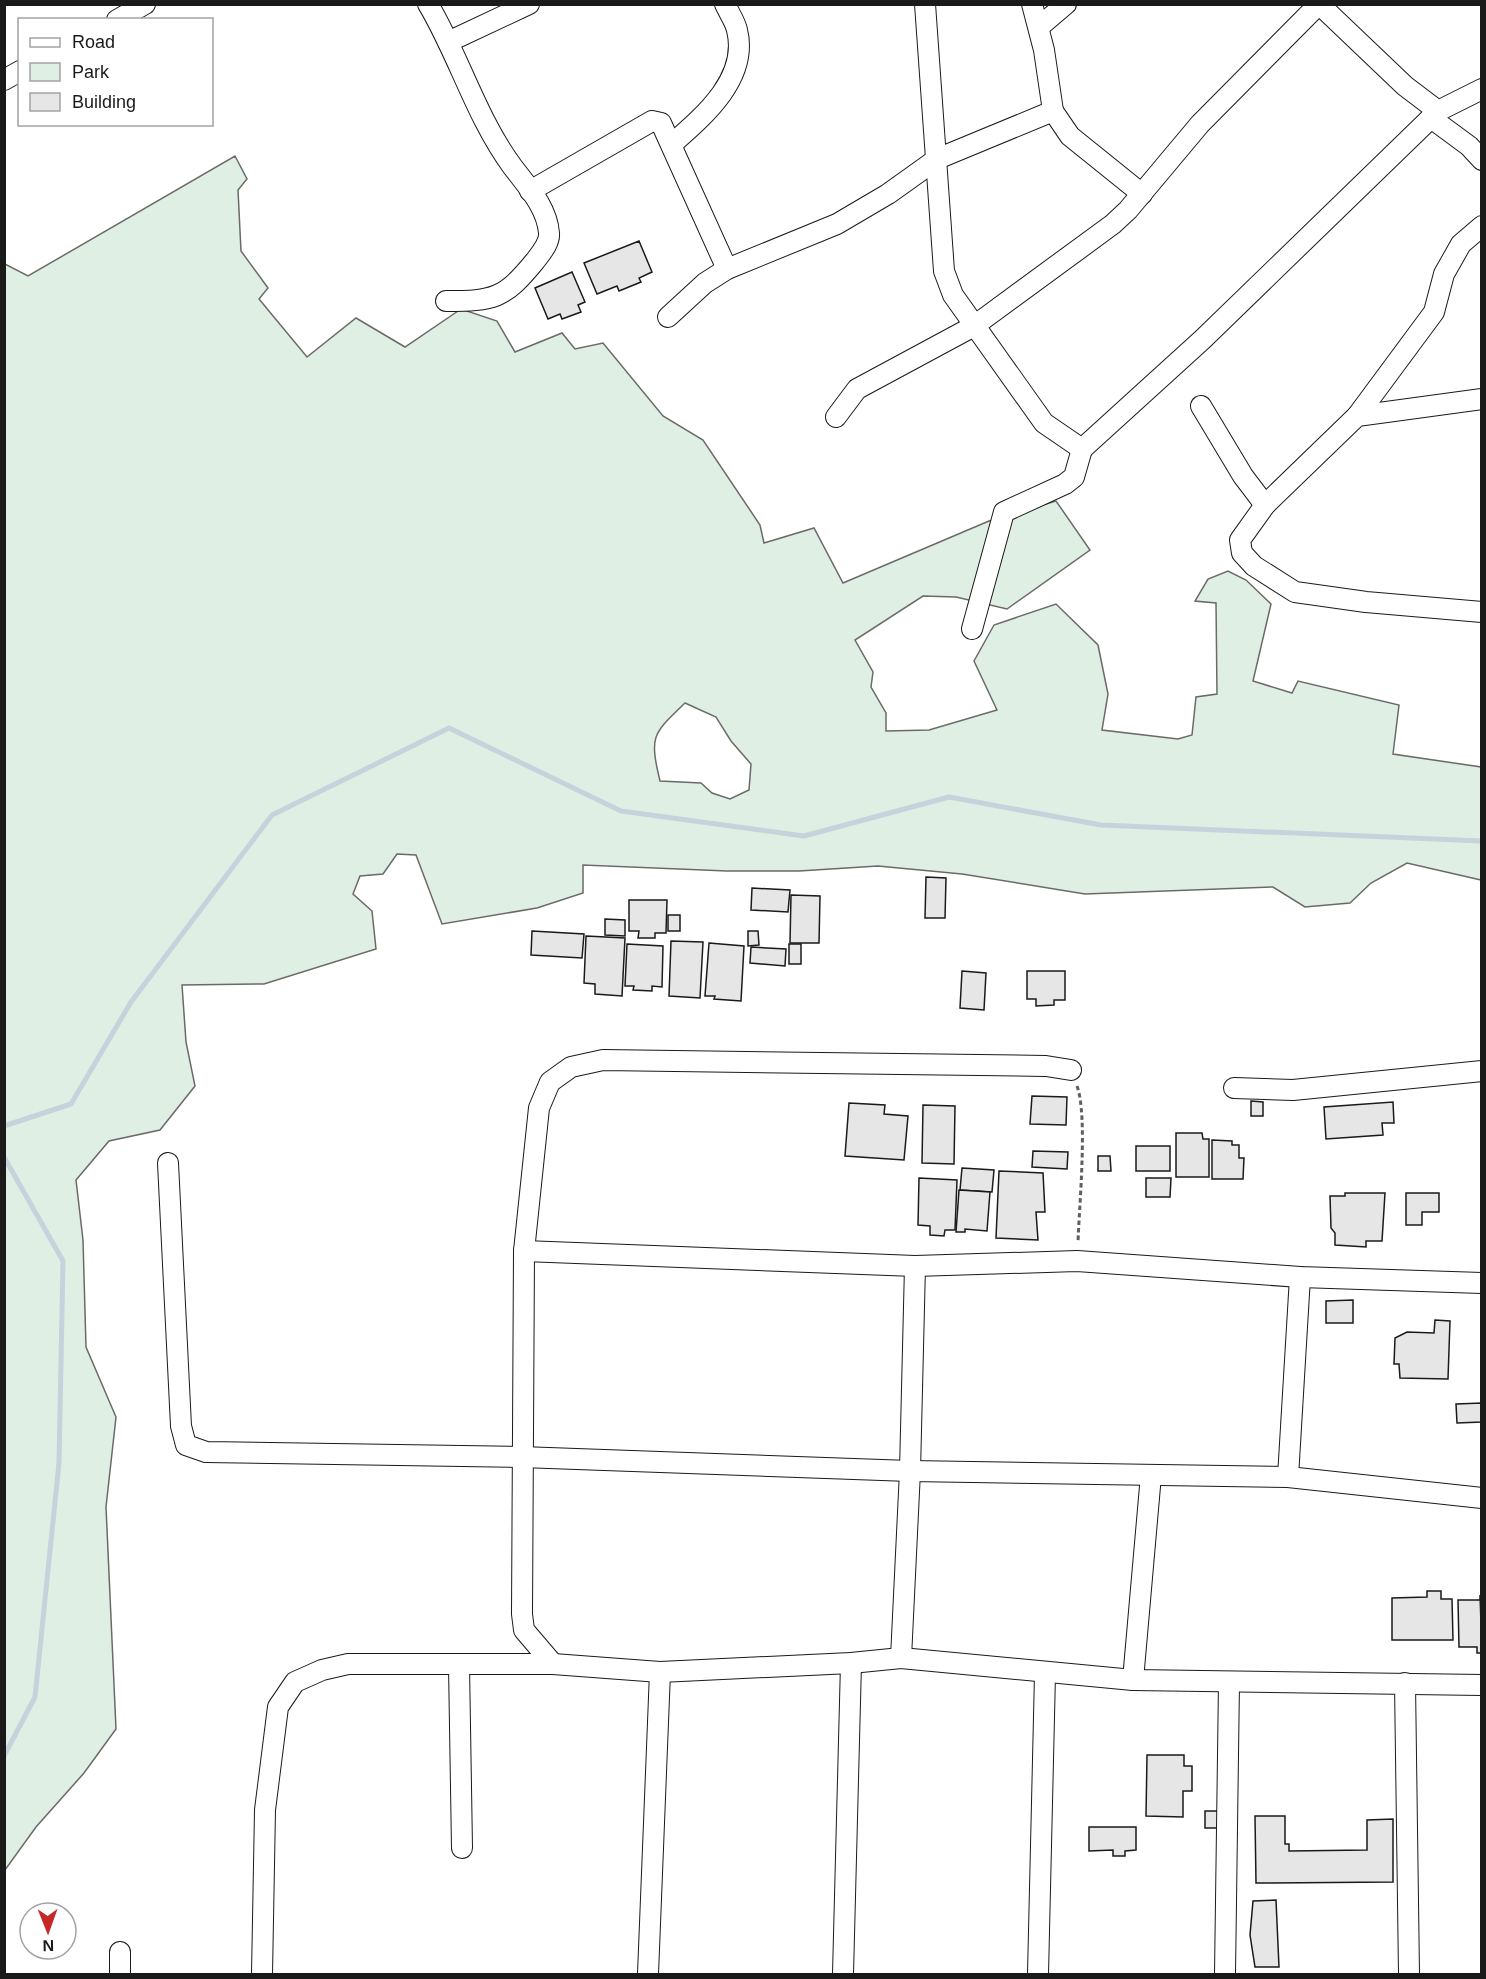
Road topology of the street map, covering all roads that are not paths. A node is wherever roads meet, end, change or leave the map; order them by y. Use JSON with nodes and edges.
{"nodes":[{"id":1,"x":428,"y":4,"type":"edge"},
{"id":2,"x":529,"y":4,"type":"edge"},
{"id":3,"x":725,"y":4,"type":"edge"},
{"id":4,"x":925,"y":4,"type":"edge"},
{"id":5,"x":1032,"y":4,"type":"edge"},
{"id":6,"x":1066,"y":4,"type":"edge"},
{"id":7,"x":145,"y":5,"type":"edge"},
{"id":8,"x":1319,"y":5,"type":"edge"},
{"id":9,"x":121,"y":18,"type":"edge"},
{"id":10,"x":1039,"y":27,"type":"junction"},
{"id":11,"x":448,"y":42,"type":"junction"},
{"id":12,"x":18,"y":71,"type":"edge"},
{"id":13,"x":4,"y":80,"type":"edge"},
{"id":14,"x":1482,"y":88,"type":"edge"},
{"id":15,"x":1053,"y":111,"type":"junction"},
{"id":16,"x":1434,"y":114,"type":"junction"},
{"id":17,"x":672,"y":144,"type":"junction"},
{"id":18,"x":937,"y":159,"type":"junction"},
{"id":19,"x":1482,"y":160,"type":"edge"},
{"id":20,"x":530,"y":191,"type":"junction"},
{"id":21,"x":1142,"y":194,"type":"junction"},
{"id":22,"x":1482,"y":226,"type":"edge"},
{"id":23,"x":727,"y":269,"type":"junction"},
{"id":24,"x":446,"y":301,"type":"dead end"},
{"id":25,"x":668,"y":317,"type":"dead end"},
{"id":26,"x":974,"y":326,"type":"junction"},
{"id":27,"x":1482,"y":399,"type":"edge"},
{"id":28,"x":1201,"y":406,"type":"dead end"},
{"id":29,"x":1357,"y":416,"type":"junction"},
{"id":30,"x":836,"y":417,"type":"dead end"},
{"id":31,"x":1082,"y":449,"type":"junction"},
{"id":32,"x":1265,"y":505,"type":"junction"},
{"id":33,"x":1482,"y":612,"type":"edge"},
{"id":34,"x":972,"y":629,"type":"dead end"},
{"id":35,"x":1071,"y":1070,"type":"road end"},
{"id":36,"x":1482,"y":1071,"type":"edge"},
{"id":37,"x":1234,"y":1088,"type":"dead end"},
{"id":38,"x":168,"y":1163,"type":"dead end"},
{"id":39,"x":524,"y":1251,"type":"junction"},
{"id":40,"x":915,"y":1266,"type":"junction"},
{"id":41,"x":1300,"y":1277,"type":"junction"},
{"id":42,"x":1482,"y":1284,"type":"edge"},
{"id":43,"x":521,"y":1457,"type":"junction"},
{"id":44,"x":910,"y":1471,"type":"junction"},
{"id":45,"x":1151,"y":1474,"type":"junction"},
{"id":46,"x":1288,"y":1477,"type":"junction"},
{"id":47,"x":1482,"y":1498,"type":"edge"},
{"id":48,"x":901,"y":1658,"type":"junction"},
{"id":49,"x":553,"y":1664,"type":"junction"},
{"id":50,"x":851,"y":1664,"type":"junction"},
{"id":51,"x":459,"y":1665,"type":"junction"},
{"id":52,"x":660,"y":1672,"type":"junction"},
{"id":53,"x":1044,"y":1674,"type":"junction"},
{"id":54,"x":1133,"y":1680,"type":"junction"},
{"id":55,"x":1229,"y":1682,"type":"junction"},
{"id":56,"x":1405,"y":1683,"type":"junction"},
{"id":57,"x":1482,"y":1684,"type":"edge"},
{"id":58,"x":462,"y":1848,"type":"dead end"},
{"id":59,"x":120,"y":1952,"type":"dead end"},
{"id":60,"x":120,"y":1974,"type":"edge"},
{"id":61,"x":262,"y":1974,"type":"edge"},
{"id":62,"x":648,"y":1974,"type":"edge"},
{"id":63,"x":843,"y":1974,"type":"edge"},
{"id":64,"x":1038,"y":1974,"type":"edge"},
{"id":65,"x":1225,"y":1974,"type":"edge"},
{"id":66,"x":1409,"y":1974,"type":"edge"}],
"edges":[{"from":1,"to":11,"type":"street"},
{"from":2,"to":11,"type":"street"},
{"from":3,"to":17,"type":"street"},
{"from":4,"to":18,"type":"street"},
{"from":5,"to":10,"type":"street"},
{"from":6,"to":10,"type":"street"},
{"from":7,"to":9,"type":"street"},
{"from":8,"to":16,"type":"street"},
{"from":8,"to":21,"type":"street"},
{"from":10,"to":15,"type":"street"},
{"from":11,"to":20,"type":"street"},
{"from":12,"to":13,"type":"street"},
{"from":14,"to":16,"type":"street"},
{"from":15,"to":18,"type":"street"},
{"from":15,"to":21,"type":"street"},
{"from":16,"to":19,"type":"street"},
{"from":16,"to":31,"type":"street"},
{"from":17,"to":20,"type":"street"},
{"from":17,"to":23,"type":"street"},
{"from":18,"to":23,"type":"street"},
{"from":18,"to":26,"type":"street"},
{"from":20,"to":24,"type":"street"},
{"from":21,"to":26,"type":"street"},
{"from":22,"to":29,"type":"street"},
{"from":23,"to":25,"type":"street"},
{"from":26,"to":30,"type":"street"},
{"from":26,"to":31,"type":"street"},
{"from":27,"to":29,"type":"street"},
{"from":28,"to":32,"type":"street"},
{"from":29,"to":32,"type":"street"},
{"from":31,"to":34,"type":"street"},
{"from":32,"to":33,"type":"street"},
{"from":35,"to":39,"type":"street"},
{"from":36,"to":37,"type":"street"},
{"from":38,"to":43,"type":"street"},
{"from":39,"to":40,"type":"street"},
{"from":39,"to":43,"type":"street"},
{"from":40,"to":41,"type":"street"},
{"from":40,"to":44,"type":"street"},
{"from":41,"to":42,"type":"street"},
{"from":41,"to":46,"type":"street"},
{"from":43,"to":44,"type":"street"},
{"from":43,"to":49,"type":"street"},
{"from":44,"to":45,"type":"street"},
{"from":44,"to":48,"type":"street"},
{"from":45,"to":46,"type":"street"},
{"from":45,"to":54,"type":"street"},
{"from":46,"to":47,"type":"street"},
{"from":48,"to":50,"type":"street"},
{"from":48,"to":53,"type":"street"},
{"from":49,"to":51,"type":"street"},
{"from":49,"to":52,"type":"street"},
{"from":50,"to":52,"type":"street"},
{"from":50,"to":63,"type":"street"},
{"from":51,"to":58,"type":"street"},
{"from":51,"to":61,"type":"street"},
{"from":52,"to":62,"type":"street"},
{"from":53,"to":54,"type":"street"},
{"from":53,"to":64,"type":"street"},
{"from":54,"to":55,"type":"street"},
{"from":55,"to":56,"type":"street"},
{"from":55,"to":65,"type":"street"},
{"from":56,"to":57,"type":"street"},
{"from":56,"to":66,"type":"street"},
{"from":59,"to":60,"type":"street"}]}
